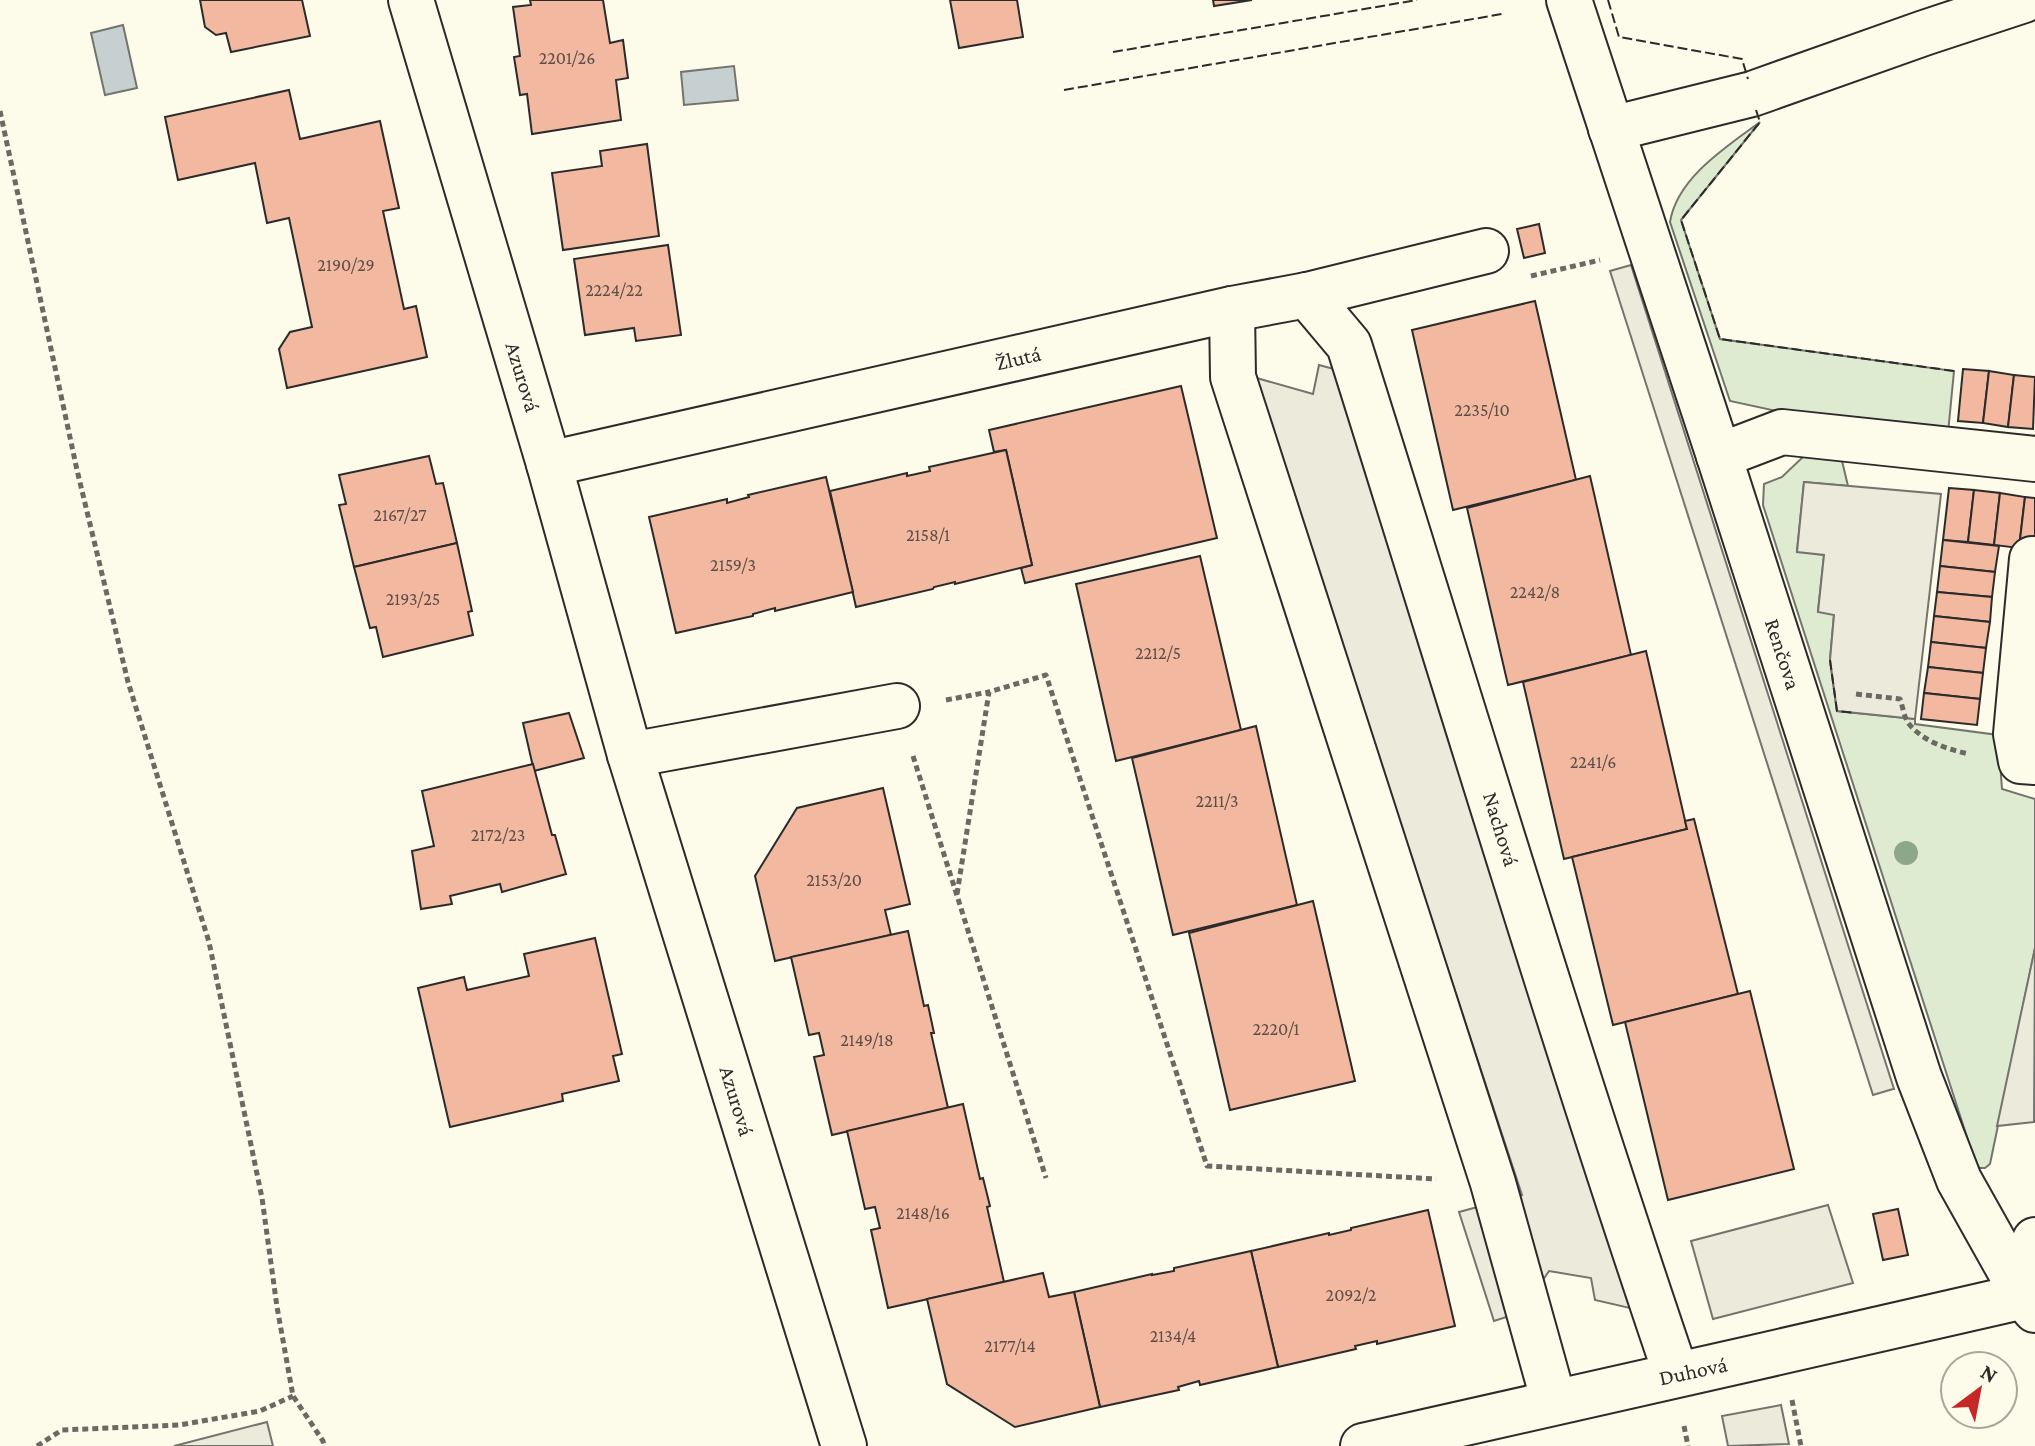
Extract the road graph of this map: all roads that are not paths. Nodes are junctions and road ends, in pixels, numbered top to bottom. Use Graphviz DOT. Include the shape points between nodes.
graph roads {
  1 [pos="411,0"];
  2 [pos="1569,0"];
  3 [pos="2024,0"];
  4 [pos="1919,16"];
  5 [pos="1611,129"];
  6 [pos="1486,251"];
  7 [pos="1307,295"];
  8 [pos="1232,309"];
  9 [pos="1719,456"];
  10 [pos="2035,459"];
  11 [pos="549,464"];
  12 [pos="2032,559"];
  13 [pos="897,706"];
  14 [pos="630,755"];
  15 [pos="2028,762"];
  16 [pos="2035,1240"];
  17 [pos="2029,1303"];
  18 [pos="1676,1374"];
  19 [pos="1554,1402"];
  20 [pos="844,1446"];
  21 [pos="1363,1446"];
  1 -- 11 [label="street, Azurová"];
  2 -- 5 [label="street, Renčova"];
  3 -- 4 [label="street"];
  4 -- 5 [label="street" via="1752,94"];
  5 -- 9 [label="street, Renčova"];
  6 -- 7 [label="street, Žlutá"];
  7 -- 8 [label="street, Žlutá"];
  7 -- 18 [label="street, Nachová" via="1349,345"];
  8 -- 11 [label="street, Žlutá"];
  8 -- 19 [label="street" via="1233,377 1493,1183"];
  9 -- 10 [label="street" via="1782,432"];
  9 -- 17 [label="street, Renčova" via="1919,1077 1959,1180"];
  11 -- 14 [label="street, Azurová"];
  12 -- 15 [label="street" via="2016,734"];
  13 -- 14 [label="street"];
  14 -- 20 [label="street, Azurová"];
  16 -- 17 [label="street"];
  17 -- 18 [label="street, Duhová"];
  18 -- 19 [label="street, Duhová"];
  19 -- 21 [label="street, Duhová"];
}
